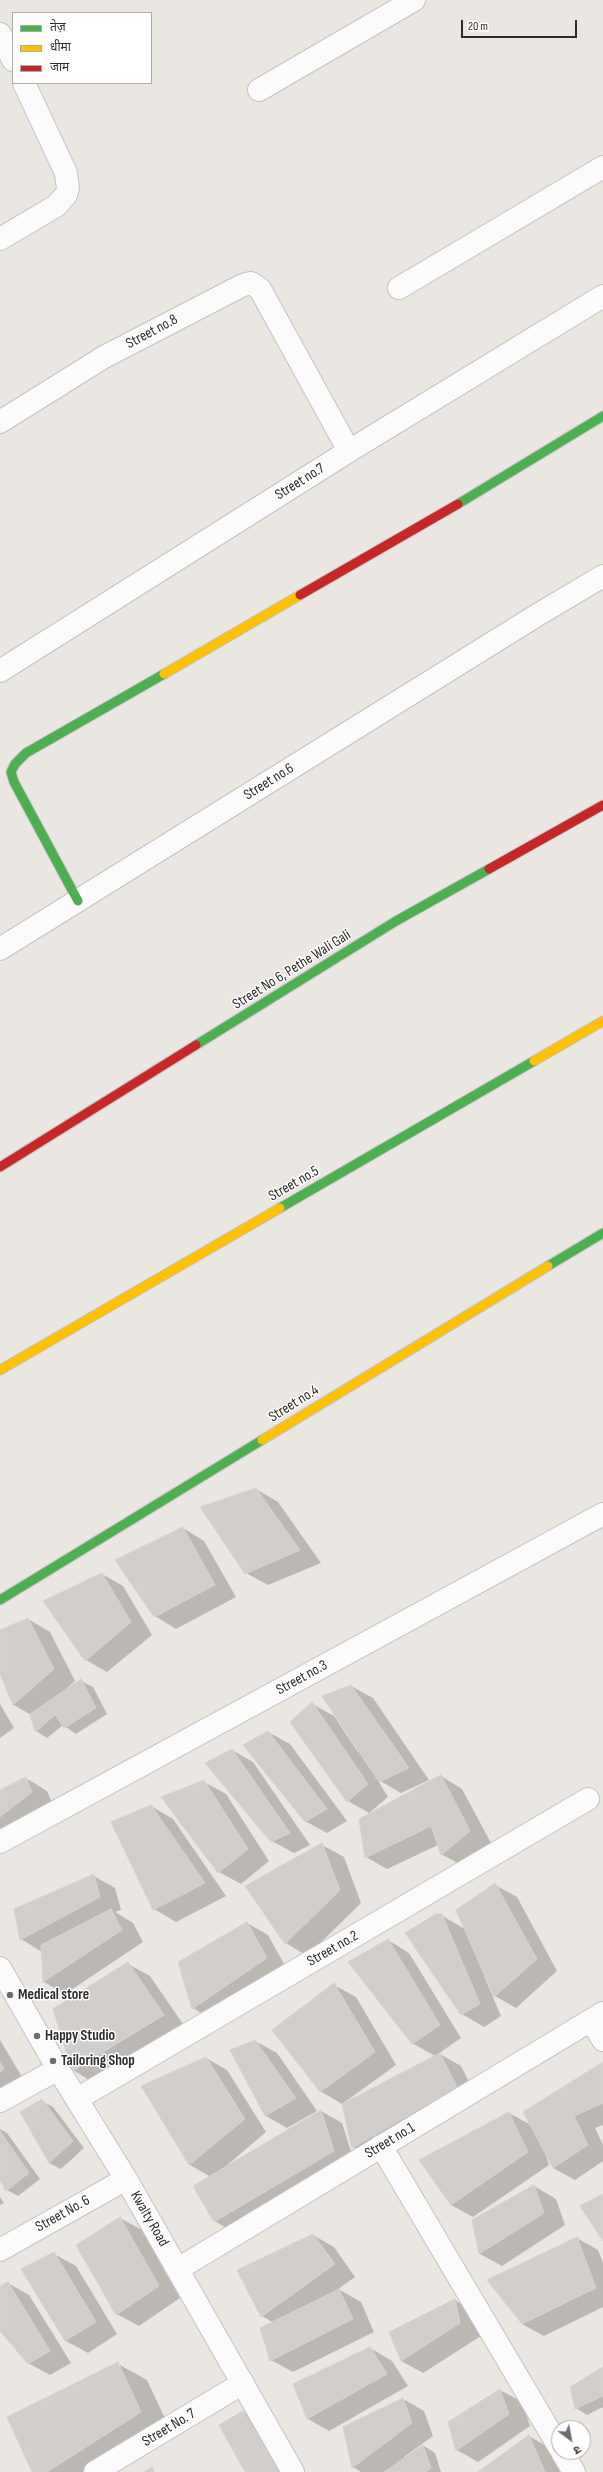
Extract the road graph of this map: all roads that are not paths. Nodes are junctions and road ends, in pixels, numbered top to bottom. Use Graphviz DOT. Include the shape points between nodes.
graph roads {
  1 [pos="414,0"];
  2 [pos="0,34"];
  3 [pos="12,58"];
  4 [pos="24,84"];
  5 [pos="259,90"];
  6 [pos="603,166"];
  7 [pos="0,239"];
  8 [pos="399,288"];
  9 [pos="603,296"];
  10 [pos="603,416"];
  11 [pos="0,422"];
  12 [pos="350,451"];
  13 [pos="603,576"];
  14 [pos="0,671"];
  15 [pos="603,805"];
  16 [pos="78,901"];
  17 [pos="0,949"];
  18 [pos="603,1021"];
  19 [pos="0,1167"];
  20 [pos="603,1232"];
  21 [pos="0,1370"];
  22 [pos="603,1514"];
  23 [pos="0,1600"];
  24 [pos="588,1800"];
  25 [pos="0,1842"];
  26 [pos="0,1968"];
  27 [pos="597,2016"];
  28 [pos="603,2040"];
  29 [pos="58,2069"];
  30 [pos="77,2099"];
  31 [pos="0,2101"];
  32 [pos="381,2146"];
  33 [pos="126,2179"];
  34 [pos="0,2250"];
  35 [pos="178,2269"];
  36 [pos="243,2383"];
  37 [pos="551,2433"];
  38 [pos="567,2460"];
  39 [pos="95,2472"];
  40 [pos="293,2472"];
  41 [pos="574,2472"];
  1 -- 5 [label="street"];
  2 -- 3 [label="street"];
  4 -- 7 [label="street" via="66,173 66,195 56,206"];
  6 -- 8 [label="street"];
  9 -- 12 [label="street, Street no.7"];
  10 -- 16 [label="street" via="510,474 26,753 11,772 14,782"];
  11 -- 12 [label="street, Street no.8" via="104,357 251,283 260,289"];
  12 -- 14 [label="street, Street no.7"];
  13 -- 16 [label="street, Street no.6"];
  15 -- 19 [label="street, Street No 6, Pethe Wali Gali" via="396,922"];
  16 -- 17 [label="street, Street no.6"];
  18 -- 21 [label="street, Street no.5"];
  20 -- 23 [label="street, Street no.4"];
  22 -- 25 [label="street, Street no.3"];
  24 -- 30 [label="street, Street no.2"];
  26 -- 29 [label="street, Kwalty Road"];
  27 -- 28 [label="street"];
  27 -- 32 [label="street, Street no.1"];
  29 -- 30 [label="street, Kwalty Road"];
  29 -- 31 [label="street"];
  30 -- 33 [label="street, Kwalty Road"];
  32 -- 35 [label="street, Street no.1"];
  32 -- 37 [label="street"];
  33 -- 34 [label="street, Street No. 6"];
  33 -- 35 [label="street, Kwalty Road"];
  35 -- 36 [label="street, Kwalty Road"];
  36 -- 39 [label="street, Street No. 7"];
  36 -- 40 [label="street, Kwalty Road"];
  38 -- 41 [label="street"];
}
